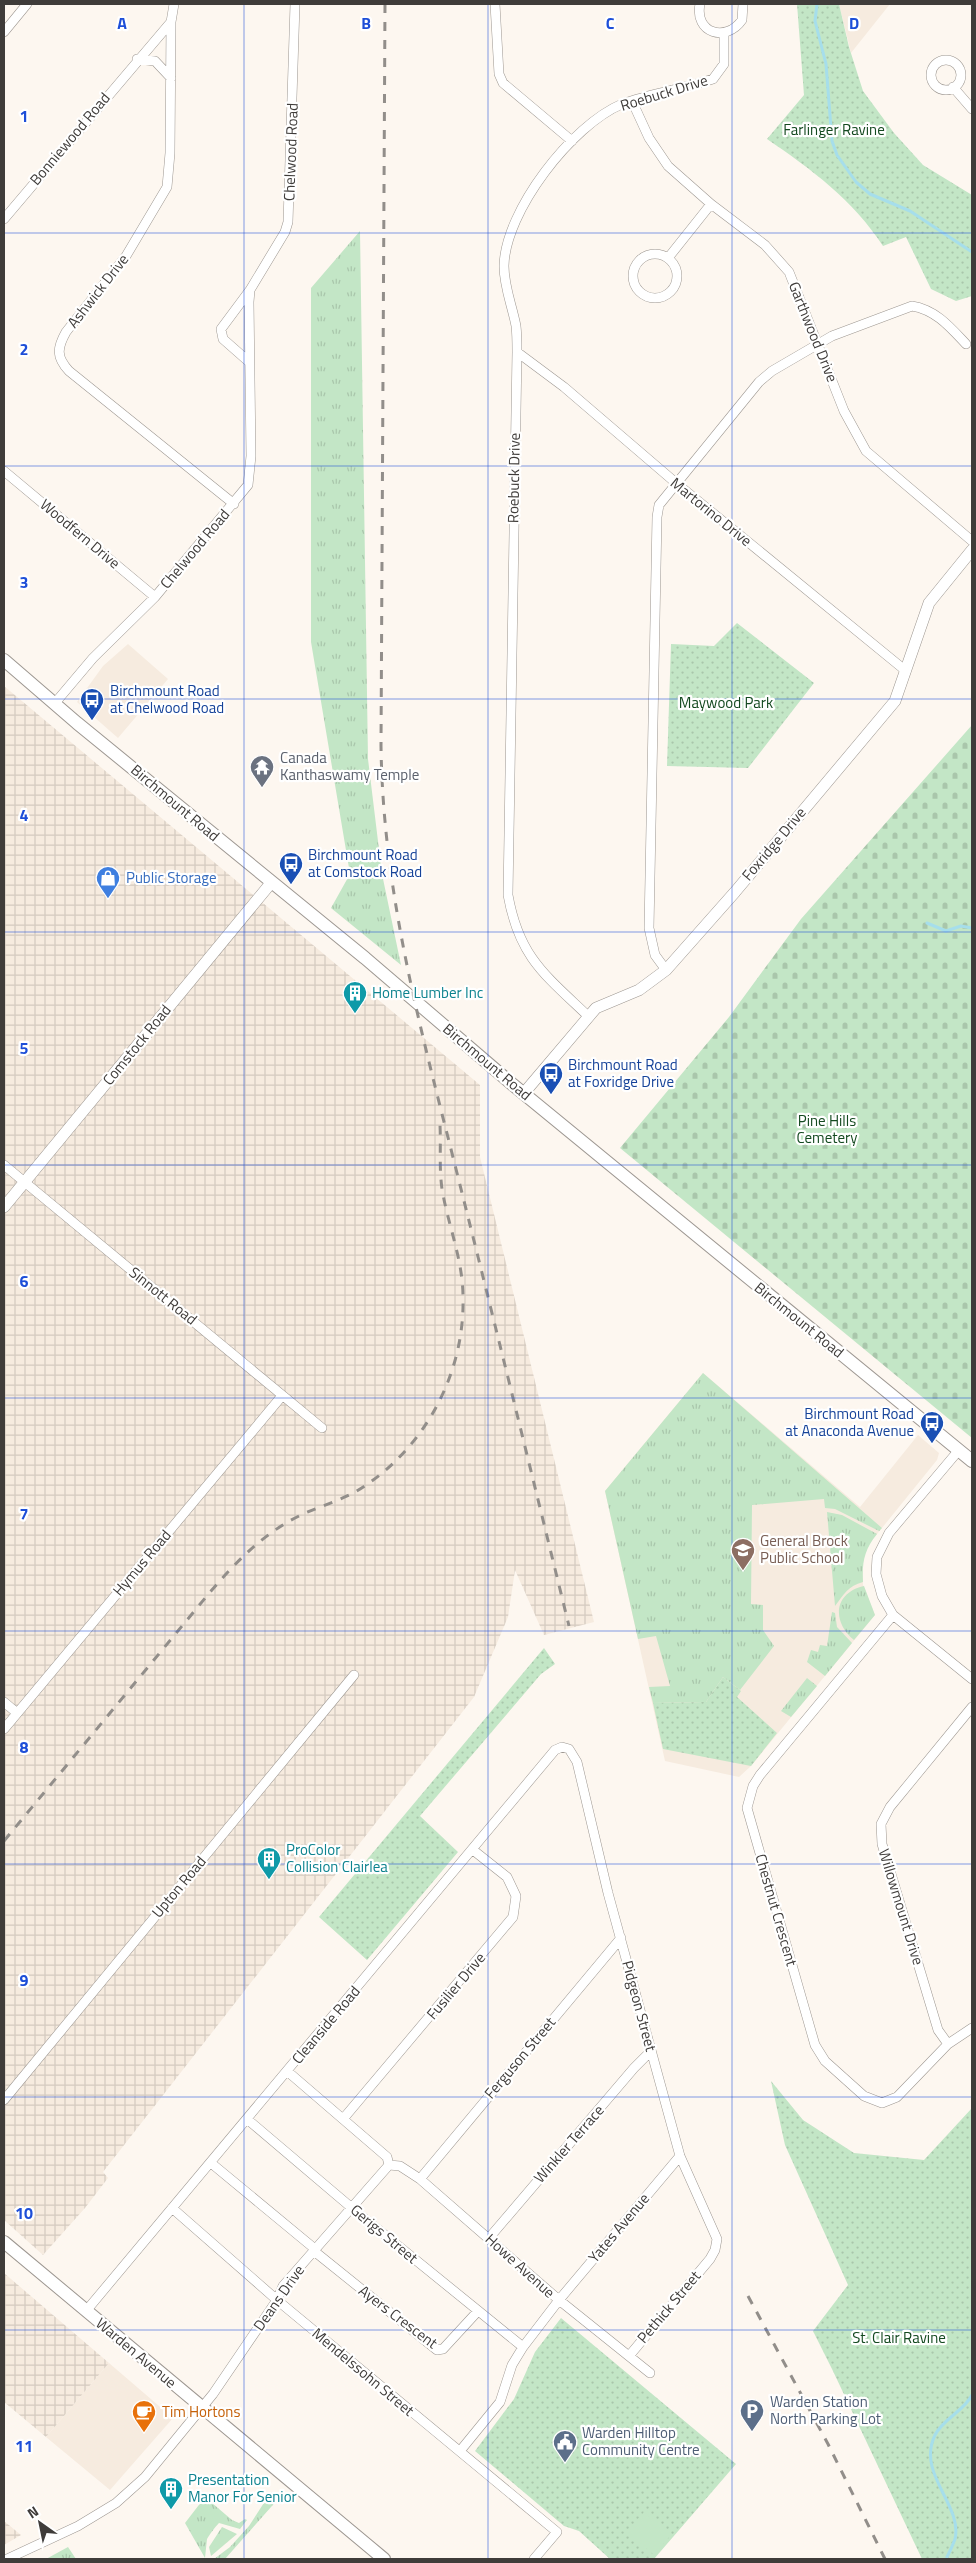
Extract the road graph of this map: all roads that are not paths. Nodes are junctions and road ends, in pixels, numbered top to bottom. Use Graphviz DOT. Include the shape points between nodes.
graph roads {
  1 [pos="27,4"];
  2 [pos="174,4"];
  3 [pos="295,4"];
  4 [pos="495,4"];
  5 [pos="700,4"];
  6 [pos="743,4"];
  7 [pos="171,22"];
  8 [pos="4,32"];
  9 [pos="724,33"];
  10 [pos="137,59"];
  11 [pos="171,78"];
  12 [pos="953,88"];
  13 [pos="632,101"];
  14 [pos="972,109"];
  15 [pos="572,141"];
  16 [pos="711,204"];
  17 [pos="4,220"];
  18 [pos="668,258"];
  19 [pos="250,290"];
  20 [pos="966,344"];
  21 [pos="819,345"];
  22 [pos="517,352"];
  23 [pos="248,361"];
  24 [pos="4,471"];
  25 [pos="676,484"];
  26 [pos="234,504"];
  27 [pos="972,541"];
  28 [pos="972,550"];
  29 [pos="155,597"];
  30 [pos="4,660"];
  31 [pos="906,671"];
  32 [pos="55,703"];
  33 [pos="271,883"];
  34 [pos="666,970"];
  35 [pos="588,1016"];
  36 [pos="524,1093"];
  37 [pos="4,1165"];
  38 [pos="24,1183"];
  39 [pos="4,1207"];
  40 [pos="281,1397"];
  41 [pos="322,1428"];
  42 [pos="959,1450"];
  43 [pos="972,1461"];
  44 [pos="893,1615"];
  45 [pos="354,1675"];
  46 [pos="972,1679"];
  47 [pos="4,1702"];
  48 [pos="972,1707"];
  49 [pos="17,1713"];
  50 [pos="4,1729"];
  51 [pos="569,1749"];
  52 [pos="473,1850"];
  53 [pos="621,1938"];
  54 [pos="972,2028"];
  55 [pos="948,2044"];
  56 [pos="651,2052"];
  57 [pos="287,2071"];
  58 [pos="4,2100"];
  59 [pos="247,2119"];
  60 [pos="343,2120"];
  61 [pos="680,2156"];
  62 [pos="211,2163"];
  63 [pos="385,2167"];
  64 [pos="420,2179"];
  65 [pos="351,2206"];
  66 [pos="172,2208"];
  67 [pos="489,2238"];
  68 [pos="4,2242"];
  69 [pos="314,2250"];
  70 [pos="710,2259"];
  71 [pos="277,2300"];
  72 [pos="559,2300"];
  73 [pos="86,2311"];
  74 [pos="478,2311"];
  75 [pos="522,2347"];
  76 [pos="628,2356"];
  77 [pos="650,2373"];
  78 [pos="202,2408"];
  79 [pos="460,2451"];
  80 [pos="6,2559"];
  81 [pos="384,2559"];
  82 [pos="534,2559"];
  1 -- 8 [label="street"];
  2 -- 7 [label="street, Ashwick Drive"];
  3 -- 19 [label="street, Chelwood Road" via="288,222"];
  4 -- 15 [label="street" via="499,74 503,83"];
  5 -- 9 [label="street" via="699,13 705,26"];
  6 -- 9 [label="street" via="742,20 732,31"];
  7 -- 10 [label="street, Bonniewood Road"];
  7 -- 11 [label="street, Ashwick Drive"];
  9 -- 13 [label="street, Roebuck Drive" via="724,64 713,80"];
  10 -- 11 [label="street" via="155,61"];
  10 -- 17 [label="street, Bonniewood Road"];
  11 -- 26 [label="street, Ashwick Drive" via="167,187 126,256 66,332 58,346 59,355 69,371"];
  12 -- 14 [label="street"];
  13 -- 15 [label="street, Roebuck Drive" via="596,119"];
  13 -- 16 [label="street, Garthwood Drive" via="649,138 668,166"];
  15 -- 22 [label="street, Roebuck Drive" via="533,188 510,235 504,266 506,290 516,325"];
  16 -- 18 [label="street"];
  16 -- 21 [label="street, Garthwood Drive" via="765,245 789,272"];
  18 -- 18 [label="street" via="654,254 640,260 634,280 641,292 654,298 672,289 677,276"];
  19 -- 23 [label="street, Chelwood Road"];
  19 -- 23 [label="street, Chelwood Road" via="221,330 223,339"];
  20 -- 21 [label="street" via="938,316 926,308 912,306 832,336"];
  21 -- 25 [label="street" via="786,362 759,382"];
  21 -- 27 [label="street, Garthwood Drive" via="844,410 866,451"];
  22 -- 25 [label="street, Martorino Drive" via="564,387"];
  22 -- 35 [label="street, Roebuck Drive" via="508,895 516,930 530,956 552,983"];
  23 -- 26 [label="street, Chelwood Road" via="250,479"];
  24 -- 29 [label="street, Woodfern Drive"];
  25 -- 31 [label="street, Martorino Drive"];
  25 -- 34 [label="street" via="659,505 656,527 649,928 655,955"];
  26 -- 29 [label="street, Chelwood Road"];
  28 -- 31 [label="street, Foxridge Drive" via="930,602"];
  29 -- 32 [label="street, Chelwood Road" via="93,658"];
  30 -- 32 [label="main road, Birchmount Road"];
  31 -- 34 [label="street, Foxridge Drive" via="895,701"];
  32 -- 33 [label="main road, Birchmount Road"];
  33 -- 36 [label="main road, Birchmount Road"];
  33 -- 38 [label="street, Comstock Road"];
  34 -- 35 [label="street, Foxridge Drive" via="639,990 596,1008"];
  35 -- 36 [label="street, Foxridge Drive"];
  36 -- 42 [label="main road, Birchmount Road"];
  37 -- 38 [label="street, Sinnott Road"];
  38 -- 39 [label="street, Comstock Road"];
  38 -- 40 [label="street, Sinnott Road" via="202,1327"];
  40 -- 41 [label="street, Sinnott Road"];
  40 -- 49 [label="street, Hymus Road"];
  42 -- 43 [label="main road, Birchmount Road"];
  42 -- 44 [label="street" via="895,1526 880,1549 876,1565 878,1583"];
  44 -- 46 [label="street"];
  44 -- 55 [label="street, Chestnut Crescent" via="760,1776 753,1786 747,1808 815,2045 825,2061 864,2096 882,2103 897,2097"];
  45 -- 58 [label="street, Upton Road"];
  47 -- 49 [label="street"];
  48 -- 55 [label="street, Willowmount Drive" via="890,1807 881,1824 882,1844 938,2030"];
  49 -- 50 [label="street, Hymus Road"];
  51 -- 52 [label="street, Cleanside Road" via="555,1750"];
  51 -- 53 [label="street, Pidgeon Street" via="576,1762"];
  52 -- 57 [label="street, Cleanside Road"];
  52 -- 60 [label="street, Fusilier Drive" via="507,1877 516,1896 513,1917"];
  53 -- 56 [label="street, Pidgeon Street"];
  53 -- 64 [label="street, Ferguson Street"];
  54 -- 55 [label="street, Chestnut Crescent"];
  56 -- 61 [label="street, Pidgeon Street"];
  56 -- 67 [label="street, Winkler Terrace"];
  57 -- 59 [label="street, Cleanside Road"];
  57 -- 60 [label="street, Howe Avenue"];
  59 -- 62 [label="street, Cleanside Road"];
  59 -- 65 [label="street, Gerigs Street"];
  60 -- 63 [label="street, Howe Avenue" via="388,2157"];
  61 -- 70 [label="street, Pidgeon Street" via="716,2239"];
  61 -- 72 [label="street, Yates Avenue"];
  62 -- 66 [label="street, Cleanside Road"];
  62 -- 69 [label="street, Ayers Crescent"];
  63 -- 64 [label="street, Howe Avenue" via="400,2166"];
  63 -- 65 [label="street, Deans Drive"];
  64 -- 67 [label="street, Howe Avenue"];
  65 -- 69 [label="street, Deans Drive"];
  65 -- 74 [label="street, Gerigs Street"];
  66 -- 71 [label="street, Mendelssohn Street"];
  66 -- 73 [label="street, Cleanside Road"];
  67 -- 72 [label="street, Howe Avenue"];
  68 -- 73 [label="main road, Warden Avenue"];
  69 -- 71 [label="street, Deans Drive" via="283,2286"];
  69 -- 74 [label="street, Ayers Crescent" via="437,2350 443,2350"];
  70 -- 76 [label="street, Pethick Street"];
  71 -- 78 [label="street, Deans Drive"];
  71 -- 79 [label="street, Mendelssohn Street"];
  72 -- 75 [label="street, Yates Avenue"];
  72 -- 76 [label="street, Howe Avenue"];
  73 -- 78 [label="main road, Warden Avenue"];
  74 -- 75 [label="street, Gerigs Street"];
  75 -- 79 [label="street, Yates Avenue" via="512,2365 500,2402"];
  76 -- 77 [label="street, Howe Avenue"];
  78 -- 80 [label="street, Deans Drive" via="145,2477 116,2503 78,2526"];
  78 -- 81 [label="main road, Warden Avenue"];
  79 -- 82 [label="street, Mendelssohn Street" via="557,2532"];
}
